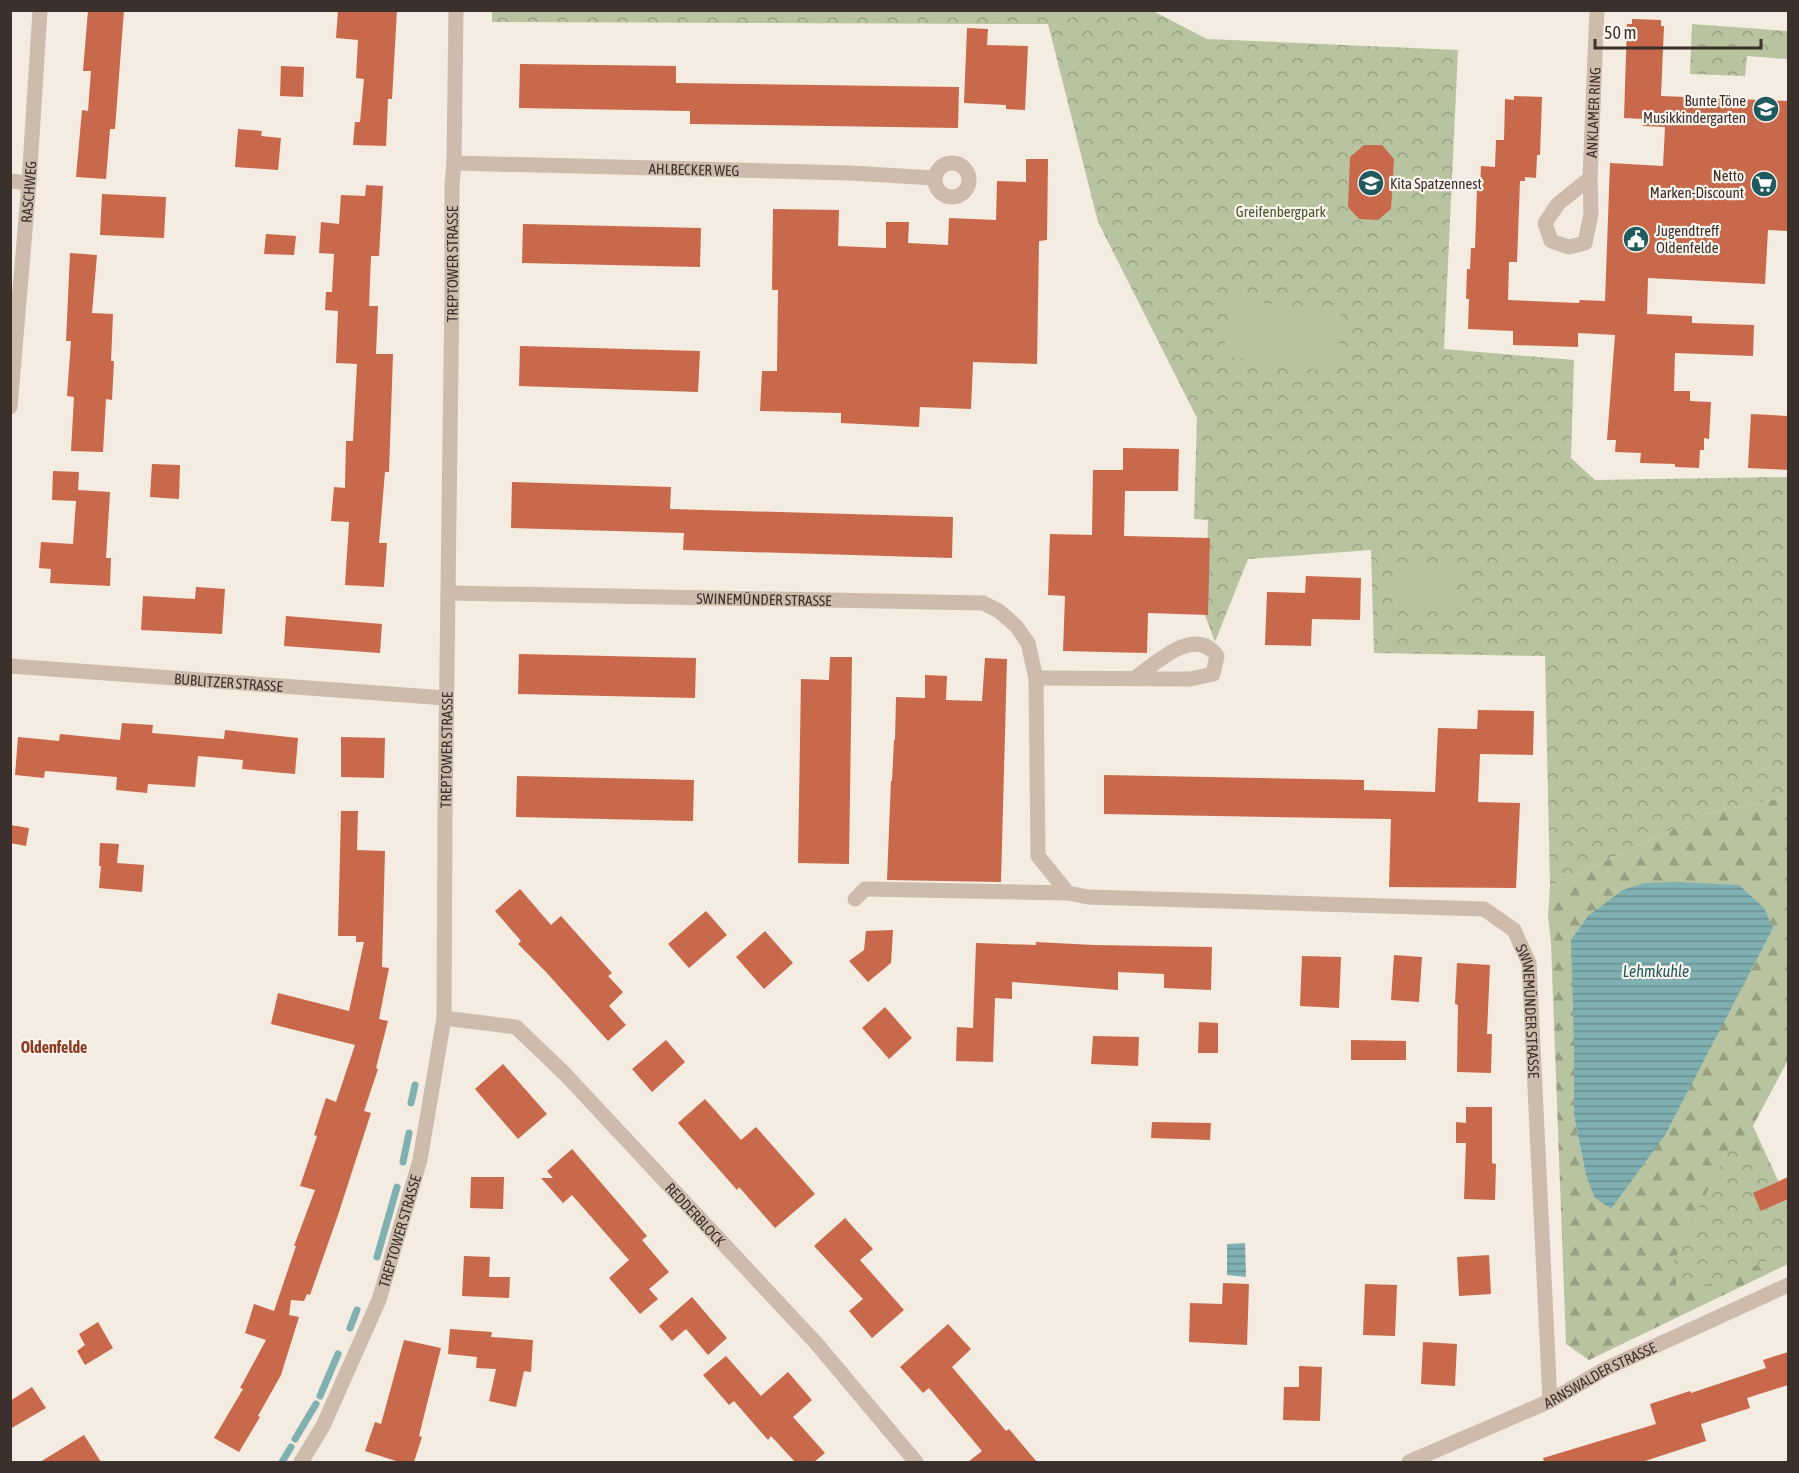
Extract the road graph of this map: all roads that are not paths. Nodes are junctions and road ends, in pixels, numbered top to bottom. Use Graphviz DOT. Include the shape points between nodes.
graph roads {
  1 [pos="40,10"];
  2 [pos="456,10"];
  3 [pos="1597,10"];
  4 [pos="454,163"];
  5 [pos="934,178"];
  6 [pos="1590,178"];
  7 [pos="10,181"];
  8 [pos="29,183"];
  9 [pos="10,407"];
  10 [pos="449,593"];
  11 [pos="10,666"];
  12 [pos="1036,678"];
  13 [pos="1136,678"];
  14 [pos="446,698"];
  15 [pos="1068,893"];
  16 [pos="855,899"];
  17 [pos="444,1018"];
  18 [pos="1788,1285"];
  19 [pos="1550,1401"];
  20 [pos="301,1462"];
  21 [pos="916,1462"];
  22 [pos="1409,1462"];
  1 -- 8 [label="street, RASCHWEG"];
  2 -- 4 [label="street, TREPTOWER STRASSE"];
  3 -- 6 [label="street, ANKLAMER RING"];
  4 -- 5 [label="street, AHLBECKER WEG" via="849,172"];
  4 -- 10 [label="street, TREPTOWER STRASSE"];
  7 -- 8 [label="street"];
  8 -- 9 [label="street, RASCHWEG"];
  10 -- 12 [label="street, SWINEMÜNDER STRASSE" via="983,603 999,611 1022,634"];
  10 -- 14 [label="street, TREPTOWER STRASSE"];
  11 -- 14 [label="street, BUBLITZER STRASSE"];
  12 -- 13 [label="street"];
  12 -- 15 [label="street, SWINEMÜNDER STRASSE" via="1038,856"];
  13 -- 13 [label="street" via="1191,679 1213,674 1217,656 1204,644 1185,645 1163,656"];
  14 -- 17 [label="street, TREPTOWER STRASSE"];
  15 -- 16 [label="street, SWINEMÜNDER STRASSE" via="866,889"];
  15 -- 19 [label="street, SWINEMÜNDER STRASSE" via="1088,897 1484,909 1514,930 1529,963"];
  17 -- 20 [label="street, TREPTOWER STRASSE" via="420,1160 379,1300 323,1426"];
  17 -- 21 [label="street, REDDERBLOCK" via="516,1027 565,1074 816,1342"];
  18 -- 19 [label="street, ARNSWALDER STRASSE" via="1605,1369"];
  19 -- 22 [label="street, ARNSWALDER STRASSE"];
}
